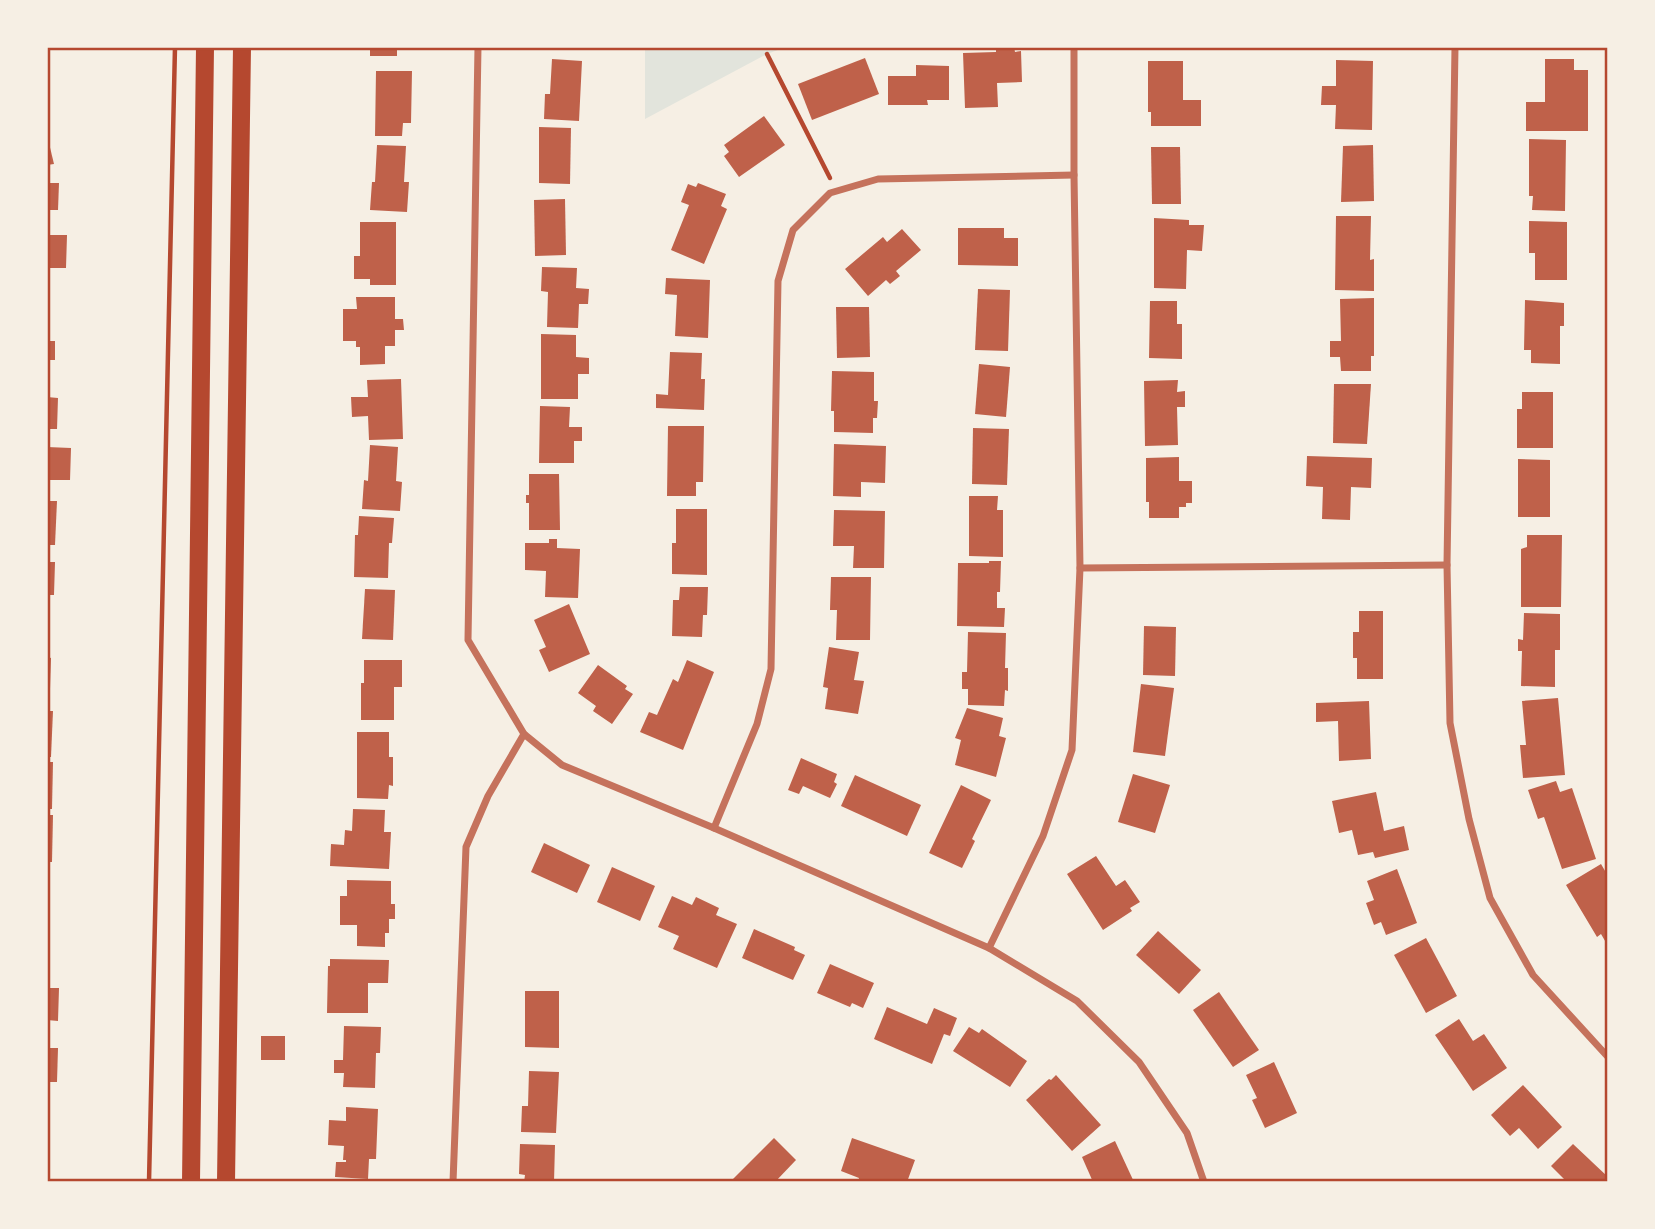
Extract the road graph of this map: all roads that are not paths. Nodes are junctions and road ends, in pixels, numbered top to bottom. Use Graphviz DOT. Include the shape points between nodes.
graph roads {
  1 [pos="205,47"];
  2 [pos="242,47"];
  3 [pos="478,47"];
  4 [pos="1074,47"];
  5 [pos="1455,47"];
  6 [pos="1074,175"];
  7 [pos="1447,565"];
  8 [pos="1080,568"];
  9 [pos="524,734"];
  10 [pos="714,828"];
  11 [pos="989,948"];
  12 [pos="1608,1057"];
  13 [pos="191,1182"];
  14 [pos="226,1182"];
  15 [pos="453,1182"];
  16 [pos="1204,1182"];
  1 -- 13 [label="main road"];
  2 -- 14 [label="main road"];
  3 -- 9 [label="street" via="468,640"];
  4 -- 6 [label="street"];
  5 -- 7 [label="street"];
  6 -- 8 [label="street"];
  6 -- 10 [label="street" via="878,179 830,192 793,230 778,281 771,669 757,724"];
  7 -- 8 [label="street"];
  7 -- 12 [label="street" via="1450,723 1490,898 1533,975"];
  8 -- 11 [label="street" via="1072,750 1043,836"];
  9 -- 10 [label="street" via="562,765"];
  9 -- 15 [label="street" via="488,796 466,847"];
  10 -- 11 [label="street"];
  11 -- 16 [label="street" via="1076,1001 1139,1062 1187,1133"];
}
